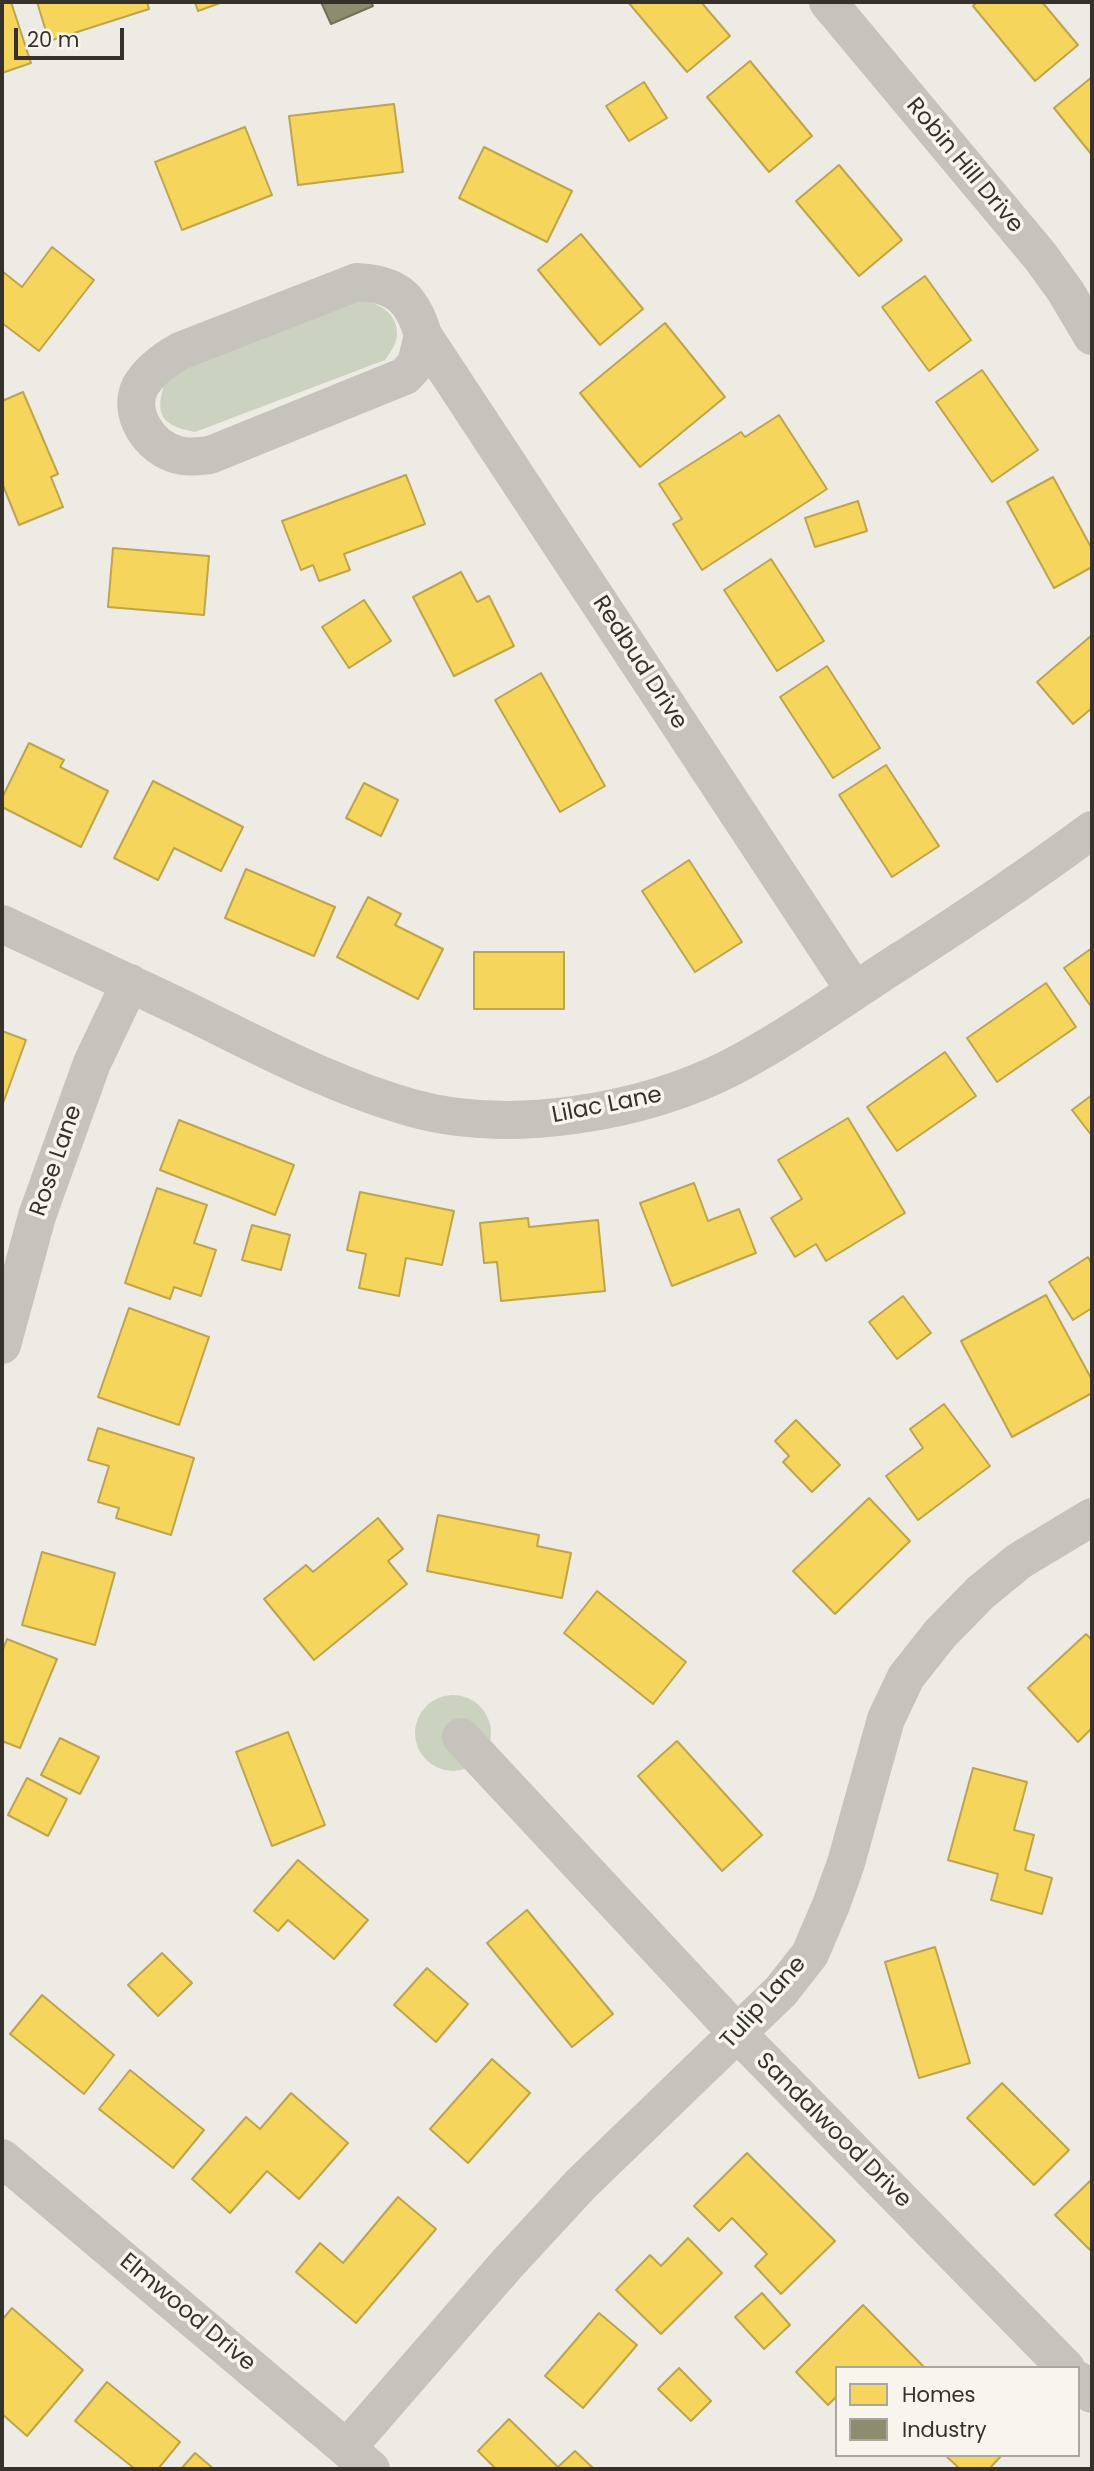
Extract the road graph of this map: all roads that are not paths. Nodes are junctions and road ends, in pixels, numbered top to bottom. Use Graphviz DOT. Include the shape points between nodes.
graph roads {
  1 [pos="828,2"];
  2 [pos="423,335"];
  3 [pos="1092,336"];
  4 [pos="1092,830"];
  5 [pos="2,924"];
  6 [pos="130,983"];
  7 [pos="855,991"];
  8 [pos="2,1345"];
  9 [pos="1092,1517"];
  10 [pos="461,1737"];
  11 [pos="738,2034"];
  12 [pos="2,2158"];
  13 [pos="1064,2366"];
  14 [pos="360,2459"];
  1 -- 3 [label="street, Robin Hill Drive" via="1040,257"];
  2 -- 2 [label="street, Redbud Drive" via="418,318 396,290 357,282 162,362 141,387 136,401 138,419 160,446 176,455 210,456 405,376 415,364"];
  2 -- 7 [label="street, Redbud Drive"];
  4 -- 7 [label="street, Lilac Lane" via="1025,880"];
  5 -- 6 [label="street, Lilac Lane"];
  6 -- 7 [label="street, Lilac Lane" via="355,1090 444,1115 520,1120 569,1117 671,1094 731,1067"];
  6 -- 8 [label="street, Rose Lane" via="92,1063 37,1216"];
  9 -- 11 [label="street, Tulip Lane" via="1019,1561 980,1593 906,1677 886,1719 846,1863 810,1954"];
  10 -- 11 [label="street, Sandalwood Drive"];
  11 -- 13 [label="street, Sandalwood Drive"];
  11 -- 14 [label="street, Tulip Lane" via="581,2184 507,2264"];
  12 -- 14 [label="street, Elmwood Drive"];
}
